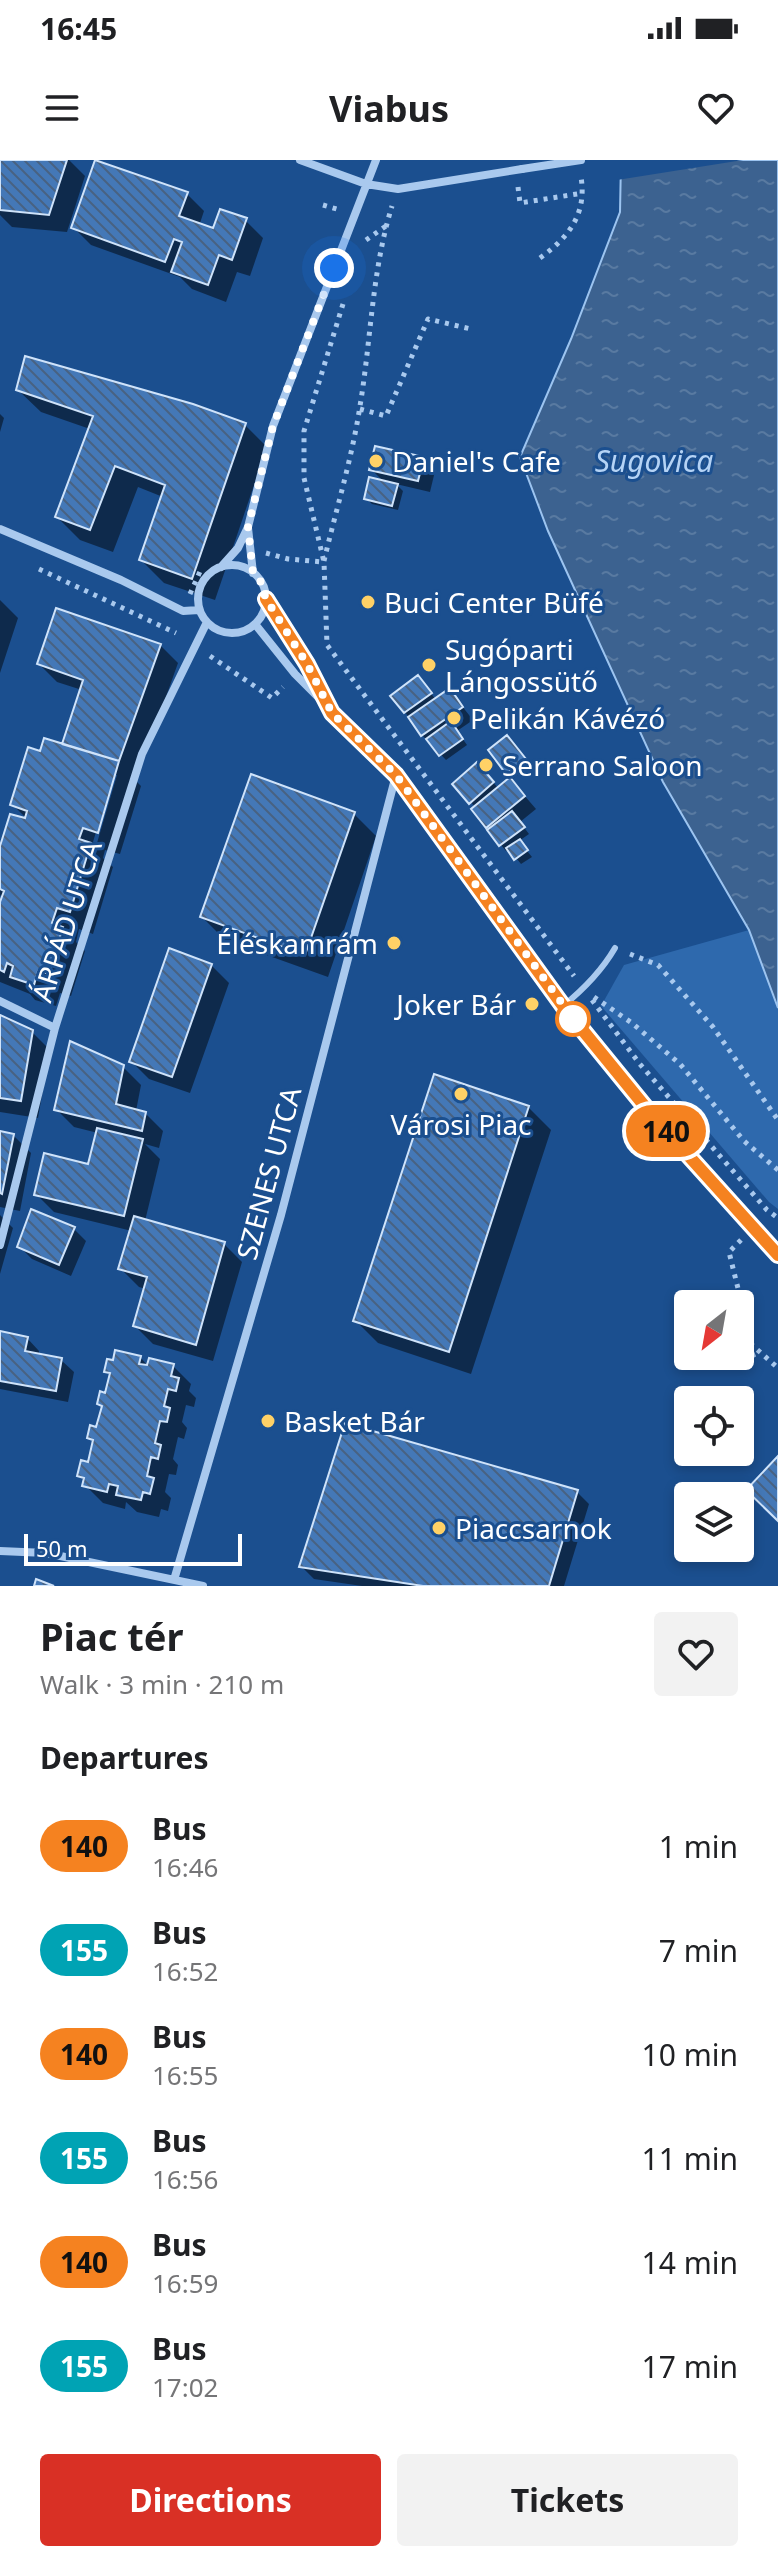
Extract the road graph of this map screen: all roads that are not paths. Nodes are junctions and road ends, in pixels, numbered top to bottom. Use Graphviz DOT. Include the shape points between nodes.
graph roads {
  1 [pos="300,160"];
  2 [pos="376,160"];
  3 [pos="581,160"];
  4 [pos="366,184"];
  5 [pos="248,527"];
  6 [pos="0,529"];
  7 [pos="221,567"];
  8 [pos="253,573"];
  9 [pos="266,599"];
  10 [pos="199,610"];
  11 [pos="207,622"];
  12 [pos="255,624"];
  13 [pos="332,713"];
  14 [pos="396,775"];
  15 [pos="615,948"];
  16 [pos="0,1001"];
  17 [pos="563,1006"];
  18 [pos="55,1028"];
  19 [pos="0,1245"];
  20 [pos="778,1255"];
  21 [pos="0,1551"];
  22 [pos="174,1580"];
  23 [pos="203,1586"];
  1 -- 4 [label="street"];
  2 -- 4 [label="street"];
  3 -- 4 [label="street, bridge" via="398,189"];
  4 -- 5 [label="street" via="273,426"];
  5 -- 7 [label="street"];
  5 -- 8 [label="street"];
  6 -- 10 [label="street" via="183,611"];
  7 -- 8 [label="street"];
  7 -- 10 [label="street" via="202,584"];
  8 -- 9 [label="street"];
  9 -- 12 [label="street"];
  9 -- 13 [label="street"];
  10 -- 11 [label="street"];
  11 -- 12 [label="street" via="230,633"];
  11 -- 18 [label="street, ÁRPÁD UTCA" via="142,754"];
  12 -- 13 [label="street"];
  13 -- 14 [label="street"];
  14 -- 17 [label="street"];
  14 -- 22 [label="street, SZENES UTCA" via="281,1215"];
  15 -- 17 [label="lane" via="604,967"];
  16 -- 18 [label="street"];
  17 -- 20 [label="street"];
  18 -- 19 [label="street, ÁRPÁD UTCA"];
  21 -- 22 [label="street" via="46,1553"];
  22 -- 23 [label="street"];
}
